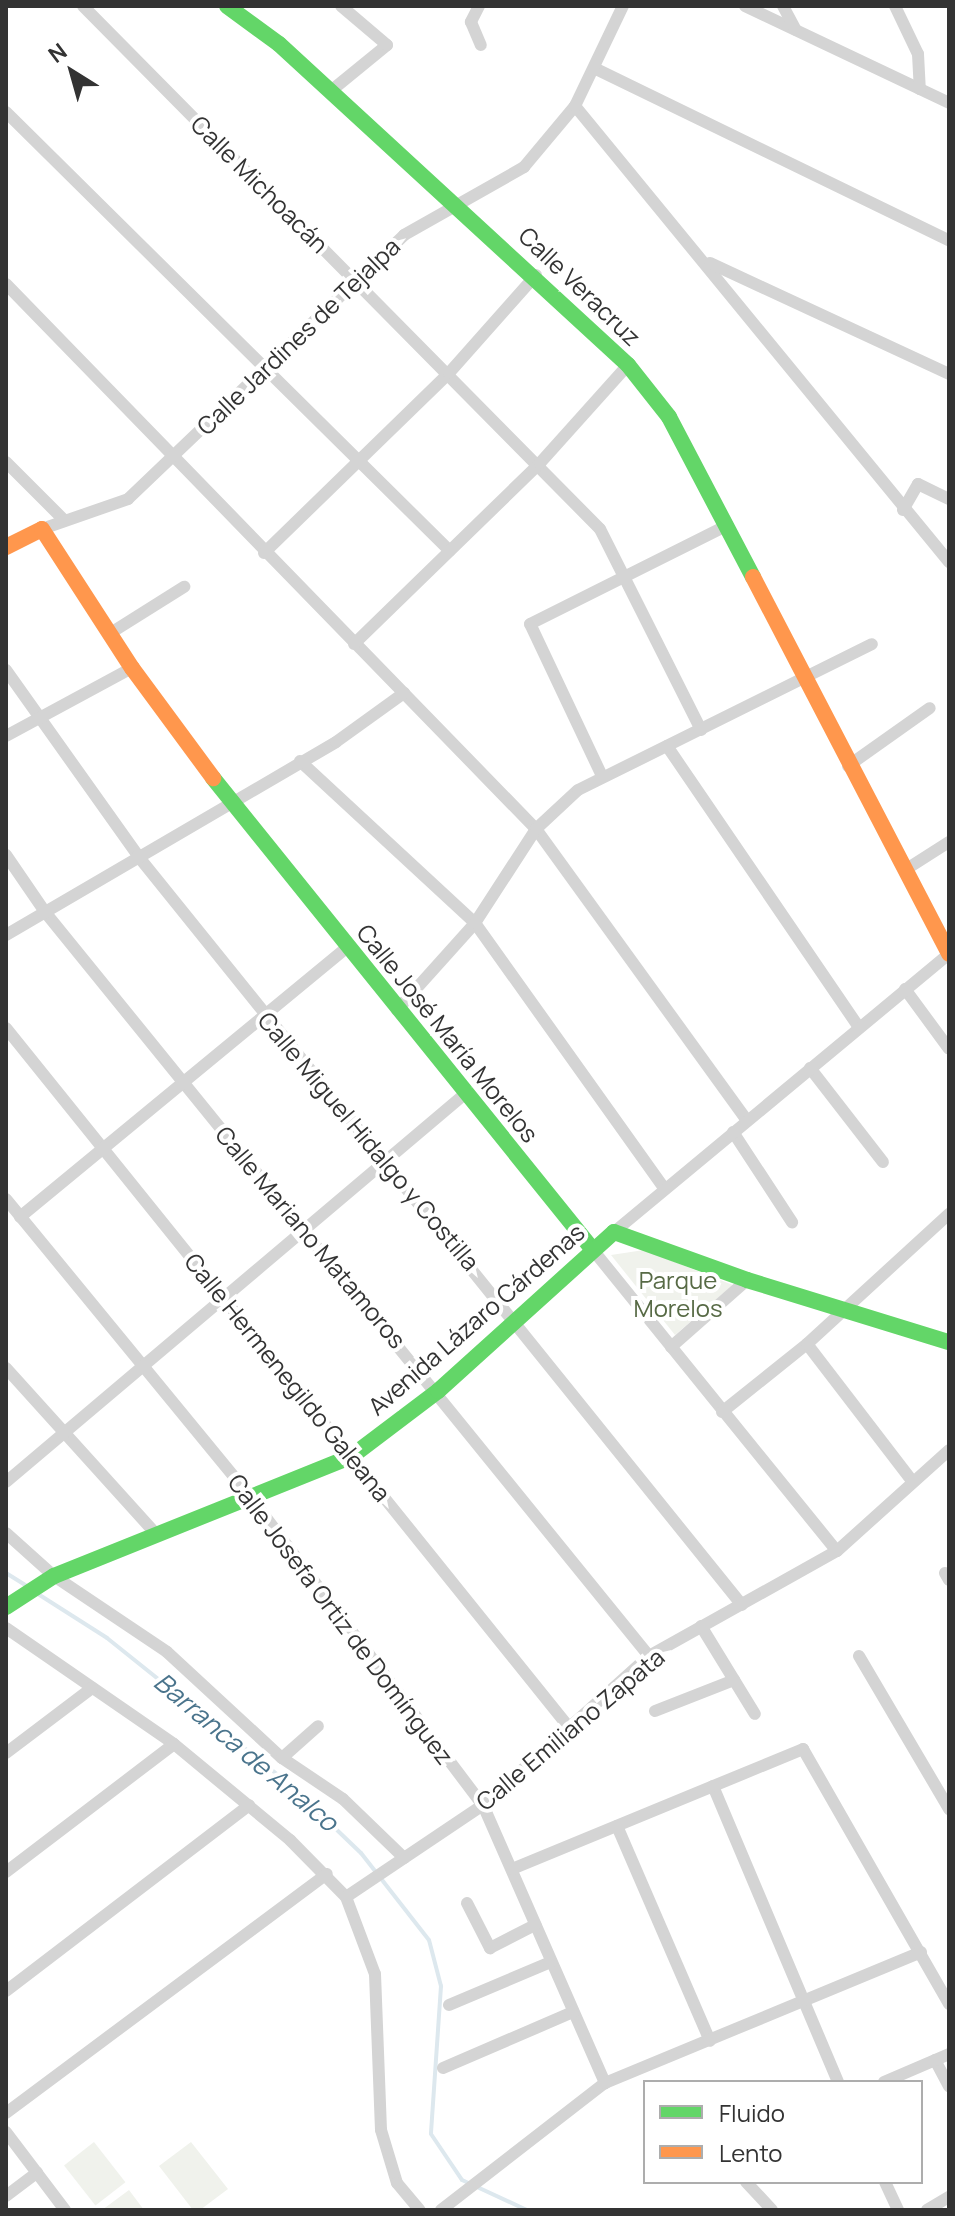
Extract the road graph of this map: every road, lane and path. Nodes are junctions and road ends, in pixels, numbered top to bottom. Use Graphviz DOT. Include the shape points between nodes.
graph roads {
  1 [pos="83,6"];
  2 [pos="227,6"];
  3 [pos="341,6"];
  4 [pos="479,6"];
  5 [pos="623,6"];
  6 [pos="745,6"];
  7 [pos="783,6"];
  8 [pos="895,6"];
  9 [pos="796,30"];
  10 [pos="481,45"];
  11 [pos="594,68"];
  12 [pos="920,89"];
  13 [pos="332,90"];
  14 [pos="949,103"];
  15 [pos="575,106"];
  16 [pos="6,112"];
  17 [pos="459,203"];
  18 [pos="949,240"];
  19 [pos="708,262"];
  20 [pos="536,275"];
  21 [pos="356,280"];
  22 [pos="6,284"];
  23 [pos="628,365"];
  24 [pos="267,369"];
  25 [pos="449,373"];
  26 [pos="949,374"];
  27 [pos="171,457"];
  28 [pos="357,461"];
  29 [pos="6,462"];
  30 [pos="540,463"];
  31 [pos="949,499"];
  32 [pos="903,510"];
  33 [pos="65,521"];
  34 [pos="728,525"];
  35 [pos="42,529"];
  36 [pos="6,547"];
  37 [pos="450,551"];
  38 [pos="264,553"];
  39 [pos="949,562"];
  40 [pos="627,576"];
  41 [pos="184,587"];
  42 [pos="109,634"];
  43 [pos="354,644"];
  44 [pos="872,644"];
  45 [pos="132,668"];
  46 [pos="6,670"];
  47 [pos="802,677"];
  48 [pos="404,693"];
  49 [pos="930,708"];
  50 [pos="38,720"];
  51 [pos="701,730"];
  52 [pos="6,736"];
  53 [pos="667,746"];
  54 [pos="300,761"];
  55 [pos="848,766"];
  56 [pos="602,776"];
  57 [pos="230,802"];
  58 [pos="536,829"];
  59 [pos="949,842"];
  60 [pos="6,855"];
  61 [pos="138,856"];
  62 [pos="905,870"];
  63 [pos="45,912"];
  64 [pos="475,923"];
  65 [pos="6,935"];
  66 [pos="348,947"];
  67 [pos="949,954"];
  68 [pos="905,989"];
  69 [pos="397,1010"];
  70 [pos="264,1015"];
  71 [pos="859,1027"];
  72 [pos="6,1028"];
  73 [pos="949,1049"];
  74 [pos="810,1068"];
  75 [pos="183,1082"];
  76 [pos="466,1093"];
  77 [pos="747,1121"];
  78 [pos="733,1132"];
  79 [pos="103,1150"];
  80 [pos="387,1162"];
  81 [pos="883,1162"];
  82 [pos="665,1189"];
  83 [pos="6,1199"];
  84 [pos="949,1214"];
  85 [pos="20,1217"];
  86 [pos="792,1222"];
  87 [pos="307,1231"];
  88 [pos="614,1232"];
  89 [pos="593,1250"];
  90 [pos="747,1280"];
  91 [pos="227,1298"];
  92 [pos="844,1311"];
  93 [pos="516,1319"];
  94 [pos="949,1342"];
  95 [pos="807,1344"];
  96 [pos="671,1347"];
  97 [pos="143,1366"];
  98 [pos="6,1368"];
  99 [pos="438,1391"];
  100 [pos="722,1412"];
  101 [pos="60,1433"];
  102 [pos="949,1450"];
  103 [pos="352,1456"];
  104 [pos="912,1481"];
  105 [pos="6,1482"];
  106 [pos="252,1499"];
  107 [pos="6,1533"];
  108 [pos="157,1535"];
  109 [pos="6,1541"];
  110 [pos="19,1550"];
  111 [pos="837,1551"];
  112 [pos="48,1579"];
  113 [pos="742,1605"];
  114 [pos="6,1607"];
  115 [pos="701,1626"];
  116 [pos="8,1631"];
  117 [pos="649,1656"];
  118 [pos="859,1656"];
  119 [pos="734,1680"];
  120 [pos="92,1688"];
  121 [pos="655,1711"];
  122 [pos="755,1714"];
  123 [pos="318,1726"];
  124 [pos="568,1726"];
  125 [pos="174,1744"];
  126 [pos="6,1753"];
  127 [pos="282,1758"];
  128 [pos="713,1786"];
  129 [pos="249,1805"];
  130 [pos="483,1805"];
  131 [pos="949,1809"];
  132 [pos="617,1826"];
  133 [pos="404,1858"];
  134 [pos="512,1869"];
  135 [pos="6,1872"];
  136 [pos="327,1874"];
  137 [pos="346,1897"];
  138 [pos="467,1903"];
  139 [pos="535,1925"];
  140 [pos="921,1952"];
  141 [pos="551,1962"];
  142 [pos="6,1991"];
  143 [pos="947,1997"];
  144 [pos="804,2001"];
  145 [pos="449,2005"];
  146 [pos="573,2012"];
  147 [pos="710,2041"];
  148 [pos="949,2054"];
  149 [pos="935,2060"];
  150 [pos="443,2068"];
  151 [pos="837,2080"];
  152 [pos="889,2080"];
  153 [pos="605,2083"];
  154 [pos="949,2086"];
  155 [pos="6,2113"];
  156 [pos="6,2132"];
  157 [pos="37,2173"];
  158 [pos="748,2184"];
  159 [pos="886,2184"];
  160 [pos="6,2196"];
  161 [pos="949,2197"];
  162 [pos="65,2210"];
  163 [pos="420,2210"];
  164 [pos="441,2210"];
  165 [pos="772,2210"];
  166 [pos="898,2210"];
  167 [pos="927,2210"];
  1 -- 21 [label="street, Calle Michoacán"];
  2 -- 13 [label="street, Calle Veracruz"];
  3 -- 13 [label="street" via="387,45"];
  4 -- 10 [label="street" via="471,22"];
  5 -- 11 [label="street, Calle Jardines de Tejalpa"];
  6 -- 9 [label="street"];
  7 -- 9 [label="street"];
  8 -- 12 [label="street" via="918,54"];
  9 -- 12 [label="street"];
  11 -- 15 [label="street, Calle Jardines de Tejalpa"];
  11 -- 18 [label="street"];
  12 -- 14 [label="street"];
  13 -- 17 [label="street, Calle Veracruz"];
  15 -- 17 [label="street, Calle Jardines de Tejalpa" via="524,167"];
  15 -- 19 [label="street"];
  16 -- 24 [label="street"];
  17 -- 20 [label="street, Calle Veracruz"];
  17 -- 21 [label="street, Calle Jardines de Tejalpa" via="404,235"];
  19 -- 26 [label="street"];
  19 -- 32 [label="street"];
  20 -- 23 [label="street, Calle Veracruz"];
  20 -- 25 [label="street"];
  21 -- 24 [label="street, Calle Jardines de Tejalpa"];
  21 -- 25 [label="street, Calle Michoacán"];
  22 -- 27 [label="street"];
  23 -- 30 [label="street"];
  23 -- 34 [label="street, Calle Veracruz" via="669,417"];
  24 -- 27 [label="street, Calle Jardines de Tejalpa"];
  24 -- 28 [label="street"];
  25 -- 28 [label="street"];
  25 -- 30 [label="street, Calle Michoacán"];
  27 -- 33 [label="street, Calle Jardines de Tejalpa" via="128,499"];
  27 -- 38 [label="street"];
  28 -- 37 [label="street"];
  28 -- 38 [label="street"];
  29 -- 33 [label="street"];
  30 -- 37 [label="street"];
  30 -- 40 [label="street, Calle Michoacán" via="600,529"];
  31 -- 32 [label="street" via="918,484"];
  32 -- 39 [label="street"];
  33 -- 35 [label="street"];
  34 -- 40 [label="street"];
  34 -- 47 [label="street, Calle Veracruz"];
  35 -- 36 [label="street"];
  35 -- 42 [label="street, Calle José María Morelos"];
  37 -- 43 [label="street"];
  38 -- 43 [label="street"];
  40 -- 51 [label="street, Calle Michoacán"];
  40 -- 56 [label="street" via="530,624"];
  41 -- 42 [label="street"];
  42 -- 45 [label="street, Calle José María Morelos"];
  43 -- 48 [label="street"];
  44 -- 47 [label="street"];
  45 -- 50 [label="street"];
  45 -- 57 [label="street, Calle José María Morelos"];
  46 -- 50 [label="street, Calle Miguel Hidalgo y Costilla"];
  47 -- 51 [label="street"];
  47 -- 55 [label="street, Calle Veracruz"];
  48 -- 54 [label="street"];
  48 -- 58 [label="street"];
  49 -- 55 [label="street"];
  50 -- 52 [label="street"];
  50 -- 61 [label="street, Calle Miguel Hidalgo y Costilla"];
  51 -- 53 [label="street"];
  53 -- 56 [label="street"];
  53 -- 71 [label="street"];
  54 -- 57 [label="street"];
  54 -- 64 [label="street"];
  55 -- 62 [label="street, Calle Veracruz"];
  56 -- 58 [label="street" via="553,810"];
  57 -- 61 [label="street"];
  57 -- 66 [label="street, Calle José María Morelos"];
  58 -- 64 [label="street"];
  58 -- 77 [label="street"];
  59 -- 62 [label="street"];
  60 -- 63 [label="street, Calle Mariano Matamoros"];
  61 -- 63 [label="street"];
  61 -- 70 [label="street, Calle Miguel Hidalgo y Costilla"];
  62 -- 67 [label="street, Calle Veracruz"];
  63 -- 65 [label="street"];
  63 -- 75 [label="street, Calle Mariano Matamoros"];
  64 -- 69 [label="street"];
  64 -- 82 [label="street"];
  66 -- 69 [label="street, Calle José María Morelos"];
  66 -- 70 [label="street"];
  67 -- 68 [label="street"];
  68 -- 71 [label="street"];
  68 -- 73 [label="street"];
  69 -- 76 [label="street, Calle José María Morelos"];
  70 -- 75 [label="street"];
  70 -- 80 [label="street, Calle Miguel Hidalgo y Costilla"];
  71 -- 74 [label="street"];
  72 -- 79 [label="street, Calle Hermenegildo Galeana"];
  74 -- 77 [label="street"];
  74 -- 81 [label="street"];
  75 -- 79 [label="street"];
  75 -- 87 [label="street, Calle Mariano Matamoros"];
  76 -- 80 [label="street"];
  76 -- 89 [label="street, Calle José María Morelos"];
  77 -- 78 [label="street"];
  78 -- 82 [label="street"];
  78 -- 86 [label="street"];
  79 -- 85 [label="street"];
  79 -- 91 [label="street, Calle Hermenegildo Galeana"];
  80 -- 87 [label="street"];
  80 -- 93 [label="street, Calle Miguel Hidalgo y Costilla"];
  82 -- 88 [label="street"];
  83 -- 85 [label="street, Calle Josefa Ortiz de Domínguez"];
  84 -- 92 [label="street"];
  85 -- 97 [label="street, Calle Josefa Ortiz de Domínguez"];
  87 -- 91 [label="street"];
  87 -- 99 [label="street, Calle Mariano Matamoros"];
  88 -- 89 [label="street, Avenida Lázaro Cárdenas"];
  88 -- 90 [label="street, Avenida Lázaro Cárdenas"];
  89 -- 93 [label="street, Avenida Lázaro Cárdenas"];
  89 -- 96 [label="street, Calle José María Morelos"];
  90 -- 92 [label="street, Avenida Lázaro Cárdenas"];
  90 -- 96 [label="street"];
  91 -- 97 [label="street"];
  91 -- 103 [label="street, Calle Hermenegildo Galeana"];
  92 -- 94 [label="street, Avenida Lázaro Cárdenas"];
  92 -- 95 [label="street"];
  93 -- 99 [label="street, Avenida Lázaro Cárdenas"];
  93 -- 113 [label="street, Calle Miguel Hidalgo y Costilla"];
  95 -- 100 [label="street"];
  95 -- 104 [label="street"];
  96 -- 100 [label="street, Calle José María Morelos"];
  97 -- 101 [label="street"];
  97 -- 106 [label="street, Calle Josefa Ortiz de Domínguez"];
  98 -- 101 [label="street"];
  99 -- 103 [label="street, Avenida Lázaro Cárdenas"];
  99 -- 117 [label="street, Calle Mariano Matamoros"];
  100 -- 111 [label="street, Calle José María Morelos"];
  101 -- 105 [label="street"];
  101 -- 108 [label="street"];
  102 -- 104 [label="street, Calle Emiliano Zapata"];
  103 -- 106 [label="street, Avenida Lázaro Cárdenas"];
  103 -- 124 [label="street, Calle Hermenegildo Galeana"];
  104 -- 111 [label="street, Calle Emiliano Zapata"];
  106 -- 108 [label="street, Avenida Lázaro Cárdenas"];
  106 -- 130 [label="street, Calle Josefa Ortiz de Domínguez"];
  107 -- 110 [label="street"];
  108 -- 112 [label="street, Avenida Lázaro Cárdenas"];
  109 -- 110 [label="street"];
  110 -- 112 [label="street"];
  111 -- 113 [label="street, Calle Emiliano Zapata"];
  112 -- 114 [label="street, Avenida Lázaro Cárdenas"];
  112 -- 127 [label="street" via="167,1652"];
  113 -- 115 [label="street, Calle Emiliano Zapata"];
  115 -- 117 [label="street, Calle Emiliano Zapata"];
  115 -- 119 [label="street"];
  116 -- 120 [label="street"];
  117 -- 124 [label="street, Calle Emiliano Zapata"];
  118 -- 131 [label="street"];
  119 -- 121 [label="street"];
  119 -- 122 [label="street"];
  120 -- 125 [label="street"];
  120 -- 126 [label="street"];
  123 -- 127 [label="street"];
  124 -- 130 [label="street, Calle Emiliano Zapata"];
  125 -- 129 [label="street"];
  125 -- 135 [label="street"];
  127 -- 133 [label="street" via="343,1799"];
  128 -- 132 [label="street"];
  128 -- 140 [label="street" via="803,1749"];
  128 -- 144 [label="street"];
  129 -- 136 [label="street"];
  129 -- 142 [label="street"];
  130 -- 133 [label="street, Calle Emiliano Zapata"];
  130 -- 134 [label="street, Calle Josefa Ortiz de Domínguez"];
  132 -- 134 [label="street"];
  132 -- 147 [label="street"];
  133 -- 137 [label="street, Calle Emiliano Zapata"];
  134 -- 139 [label="street, Calle Josefa Ortiz de Domínguez"];
  136 -- 137 [label="street"];
  136 -- 155 [label="street"];
  137 -- 163 [label="street" via="377,1984 381,2130 397,2183"];
  138 -- 139 [label="street" via="490,1948"];
  139 -- 141 [label="street, Calle Josefa Ortiz de Domínguez"];
  140 -- 143 [label="street"];
  140 -- 144 [label="street"];
  141 -- 145 [label="street"];
  141 -- 146 [label="street, Calle Josefa Ortiz de Domínguez"];
  144 -- 147 [label="street"];
  144 -- 151 [label="street"];
  146 -- 150 [label="street"];
  146 -- 153 [label="street, Calle Josefa Ortiz de Domínguez"];
  147 -- 153 [label="street"];
  148 -- 149 [label="street"];
  149 -- 152 [label="street"];
  149 -- 154 [label="street"];
  153 -- 164 [label="street"];
  156 -- 157 [label="street"];
  157 -- 160 [label="street"];
  157 -- 162 [label="street"];
  158 -- 165 [label="street"];
  159 -- 166 [label="street"];
  161 -- 167 [label="street"];
}
